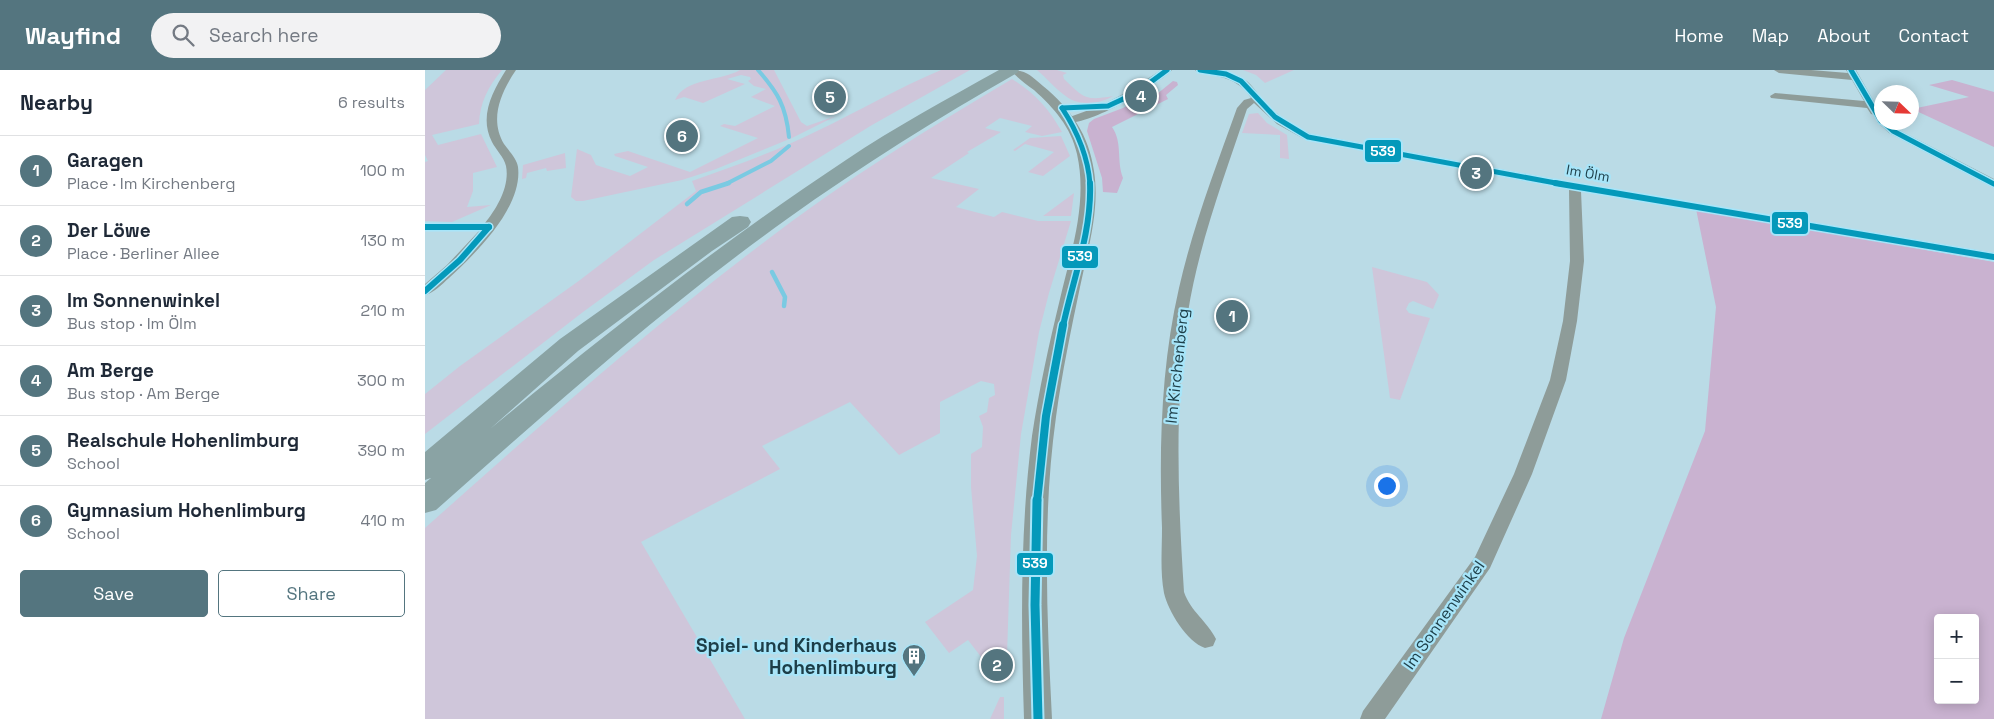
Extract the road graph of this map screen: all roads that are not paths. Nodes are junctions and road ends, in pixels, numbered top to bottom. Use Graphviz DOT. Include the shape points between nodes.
graph roads {
  1 [pos="511,70"];
  2 [pos="1167,70"];
  3 [pos="1200,70"];
  4 [pos="1779,70"];
  5 [pos="1006,71"];
  6 [pos="1853,73"];
  7 [pos="1775,96"];
  8 [pos="1257,99"];
  9 [pos="1108,106"];
  10 [pos="1872,106"];
  11 [pos="1874,109"];
  12 [pos="1066,114"];
  13 [pos="1892,130"];
  14 [pos="1994,184"];
  15 [pos="1575,186"];
  16 [pos="425,227"];
  17 [pos="489,227"];
  18 [pos="1994,257"];
  19 [pos="425,290"];
  20 [pos="425,468"];
  21 [pos="425,501"];
  22 [pos="1205,639"];
  23 [pos="1038,719"];
  24 [pos="1371,719"];
  1 -- 17 [label="street" via="497,92 492,130 512,165 512,187"];
  2 -- 9 [label="street" via="1136,93"];
  3 -- 8 [label="street, Im Ölm" via="1240,80"];
  4 -- 6 [label="street"];
  5 -- 12 [label="street"];
  5 -- 20 [label="highway" via="907,114 704,246 569,346"];
  5 -- 21 [label="highway" via="833,177 748,236 537,404"];
  6 -- 10 [label="street"];
  7 -- 10 [label="street"];
  8 -- 15 [label="street, Im Ölm" via="1279,123 1307,137"];
  8 -- 22 [label="street, Im Kirchenberg" via="1242,108 1194,255 1181,311 1172,390 1169,469 1174,592 1180,610"];
  9 -- 12 [label="street" via="1100,111"];
  10 -- 11 [label="street"];
  12 -- 23 [label="street" via="1084,154 1090,192 1088,218 1043,435 1034,531"];
  13 -- 14 [label="street"];
  15 -- 18 [label="street, Im Ölm"];
  15 -- 24 [label="street, Im Sonnenwinkel" via="1577,261 1570,321 1558,380 1523,474 1483,562"];
  16 -- 17 [label="street"];
  17 -- 19 [label="street" via="460,260"];
}
